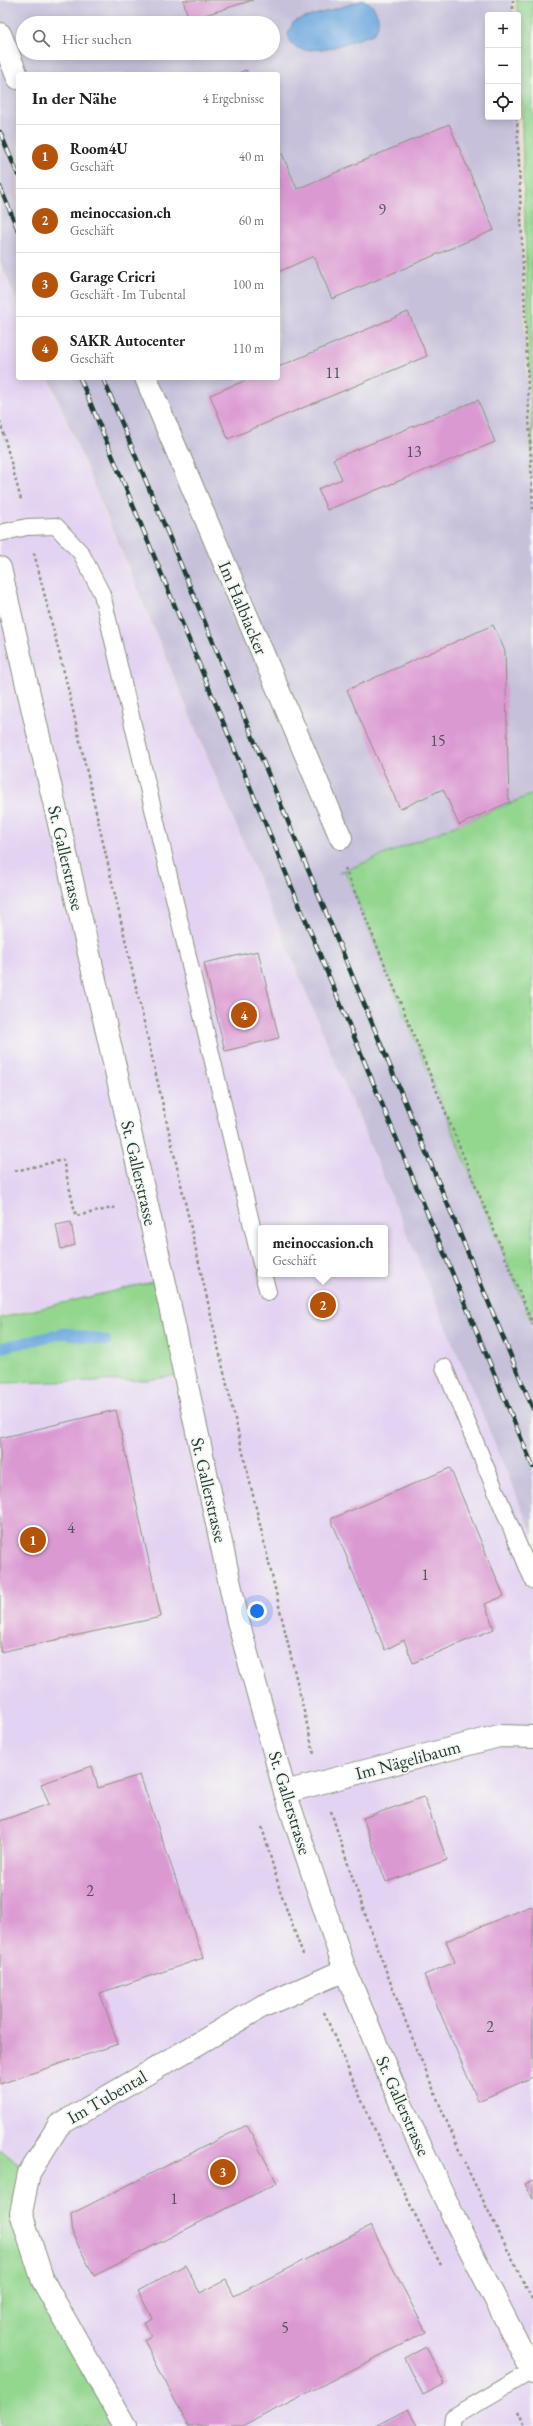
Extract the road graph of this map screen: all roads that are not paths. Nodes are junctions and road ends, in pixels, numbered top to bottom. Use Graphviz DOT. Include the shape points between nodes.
graph roads {
  1 [pos="0,34"];
  2 [pos="16,73"];
  3 [pos="147,380"];
  4 [pos="0,533"];
  5 [pos="0,568"];
  6 [pos="341,838"];
  7 [pos="258,1251"];
  8 [pos="265,1277"];
  9 [pos="268,1292"];
  10 [pos="444,1367"];
  11 [pos="533,1580"];
  12 [pos="533,1737"];
  13 [pos="285,1792"];
  14 [pos="345,1970"];
  15 [pos="533,2372"];
  16 [pos="125,2426"];
  17 [pos="452,2426"];
  1 -- 2 [label="main road"];
  3 -- 6 [label="main road, Im Halbiacker"];
  4 -- 7 [label="lane" via="28,527 56,526 81,553 102,594"];
  5 -- 13 [label="main road, St. Gallerstrasse" via="164,1279 238,1621"];
  8 -- 9 [label="lane"];
  10 -- 11 [label="lane"];
  12 -- 13 [label="main road, Im Nägelibaum" via="499,1736"];
  13 -- 14 [label="main road, St. Gallerstrasse"];
  14 -- 15 [label="main road, St. Gallerstrasse" via="407,2118 455,2220"];
  14 -- 16 [label="main road, Im Tubental" via="261,2007 59,2125 29,2173 22,2213 43,2281"];
  15 -- 17 [label="lane" via="453,2417"];
}
